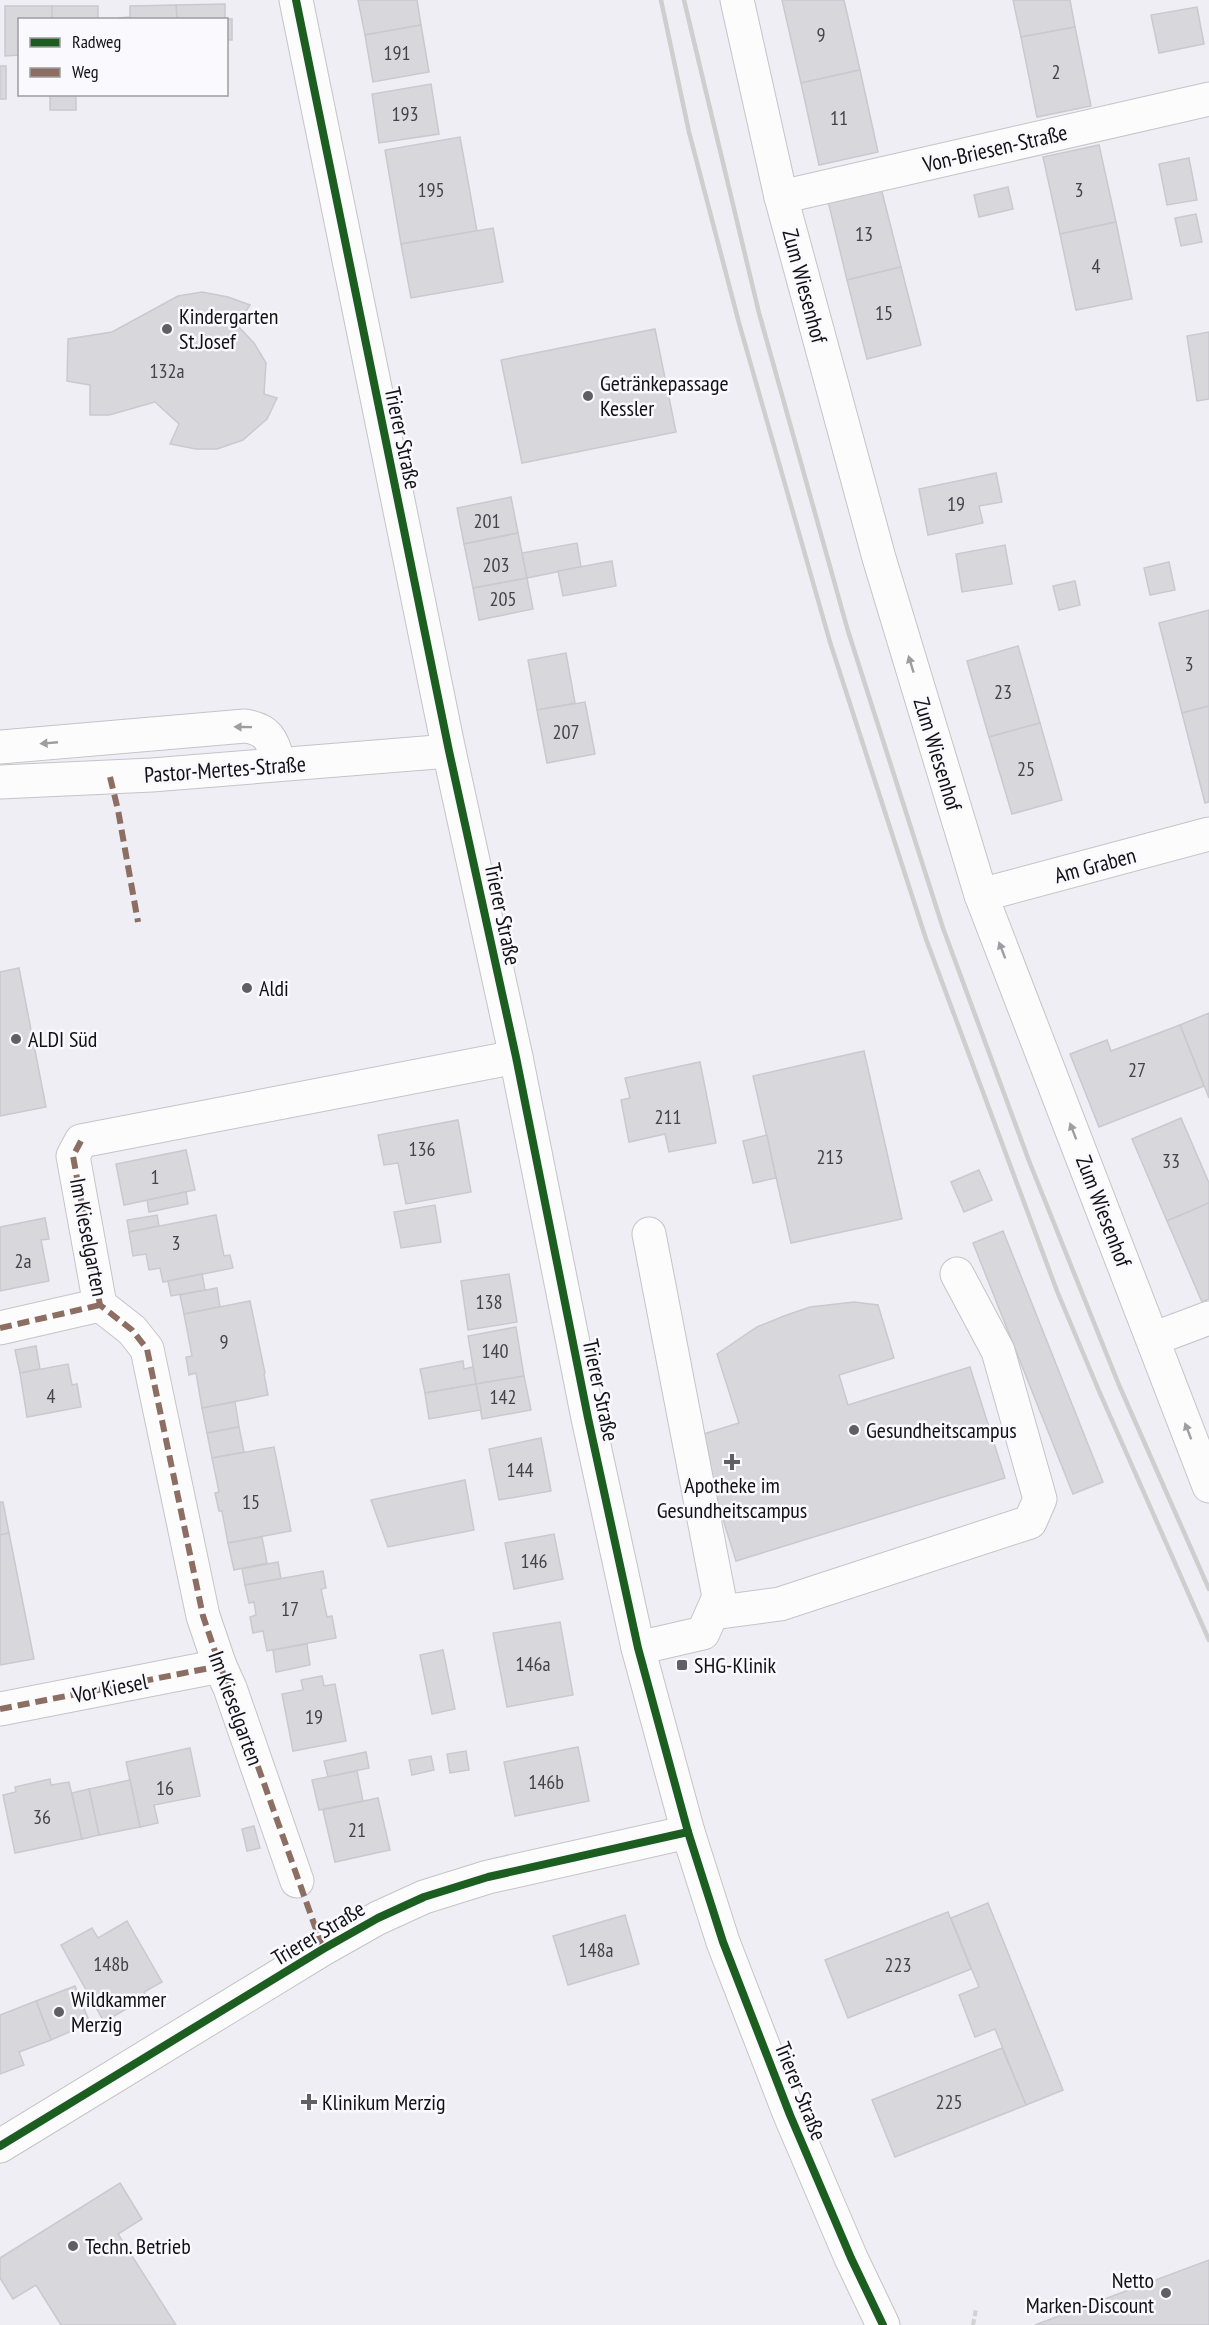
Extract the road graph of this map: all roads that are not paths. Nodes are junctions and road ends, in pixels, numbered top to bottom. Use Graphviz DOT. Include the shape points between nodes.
graph roads {
  1 [pos="296,0"];
  2 [pos="737,0"];
  3 [pos="1209,99"];
  4 [pos="781,197"];
  5 [pos="0,747"];
  6 [pos="449,751"];
  7 [pos="279,765"];
  8 [pos="0,782"];
  9 [pos="1209,834"];
  10 [pos="981,895"];
  11 [pos="516,1057"];
  12 [pos="649,1234"];
  13 [pos="957,1274"];
  14 [pos="100,1305"];
  15 [pos="1209,1318"];
  16 [pos="0,1328"];
  17 [pos="1153,1339"];
  18 [pos="1209,1486"];
  19 [pos="713,1613"];
  20 [pos="638,1648"];
  21 [pos="220,1666"];
  22 [pos="0,1709"];
  23 [pos="688,1832"];
  24 [pos="297,1881"];
  25 [pos="0,2146"];
  26 [pos="883,2325"];
  1 -- 6 [label="street, Trierer Straße"];
  2 -- 4 [label="street, Zum Wiesenhof"];
  3 -- 4 [label="street, Von-Briesen-Straße"];
  10 -- 4 [label="street, Zum Wiesenhof, one-way" via="879,558"];
  7 -- 5 [label="street, one-way" via="270,738 259,728 245,726"];
  6 -- 7 [label="street, Pastor-Mertes-Straße"];
  6 -- 11 [label="street, Trierer Straße"];
  7 -- 8 [label="street, Pastor-Mertes-Straße"];
  9 -- 10 [label="street, Am Graben"];
  17 -- 10 [label="street, Zum Wiesenhof, one-way"];
  11 -- 14 [label="street, Im Kieselgarten" via="81,1141 73,1156"];
  11 -- 20 [label="street, Trierer Straße"];
  12 -- 19 [label="street" via="719,1597"];
  13 -- 19 [label="street" via="998,1351 1005,1374 1040,1498 1030,1522 780,1604"];
  14 -- 16 [label="street"];
  14 -- 21 [label="street, Im Kieselgarten" via="132,1330 147,1349 203,1617"];
  15 -- 17 [label="street"];
  18 -- 17 [label="street, Zum Wiesenhof, one-way"];
  19 -- 20 [label="street" via="702,1633"];
  20 -- 23 [label="street, Trierer Straße"];
  21 -- 22 [label="street, Vor Kiesel"];
  21 -- 24 [label="street, Im Kieselgarten"];
  23 -- 25 [label="street, Trierer Straße" via="488,1877 424,1897 323,1949"];
  23 -- 26 [label="street, Trierer Straße" via="723,1942 790,2115"];
}
